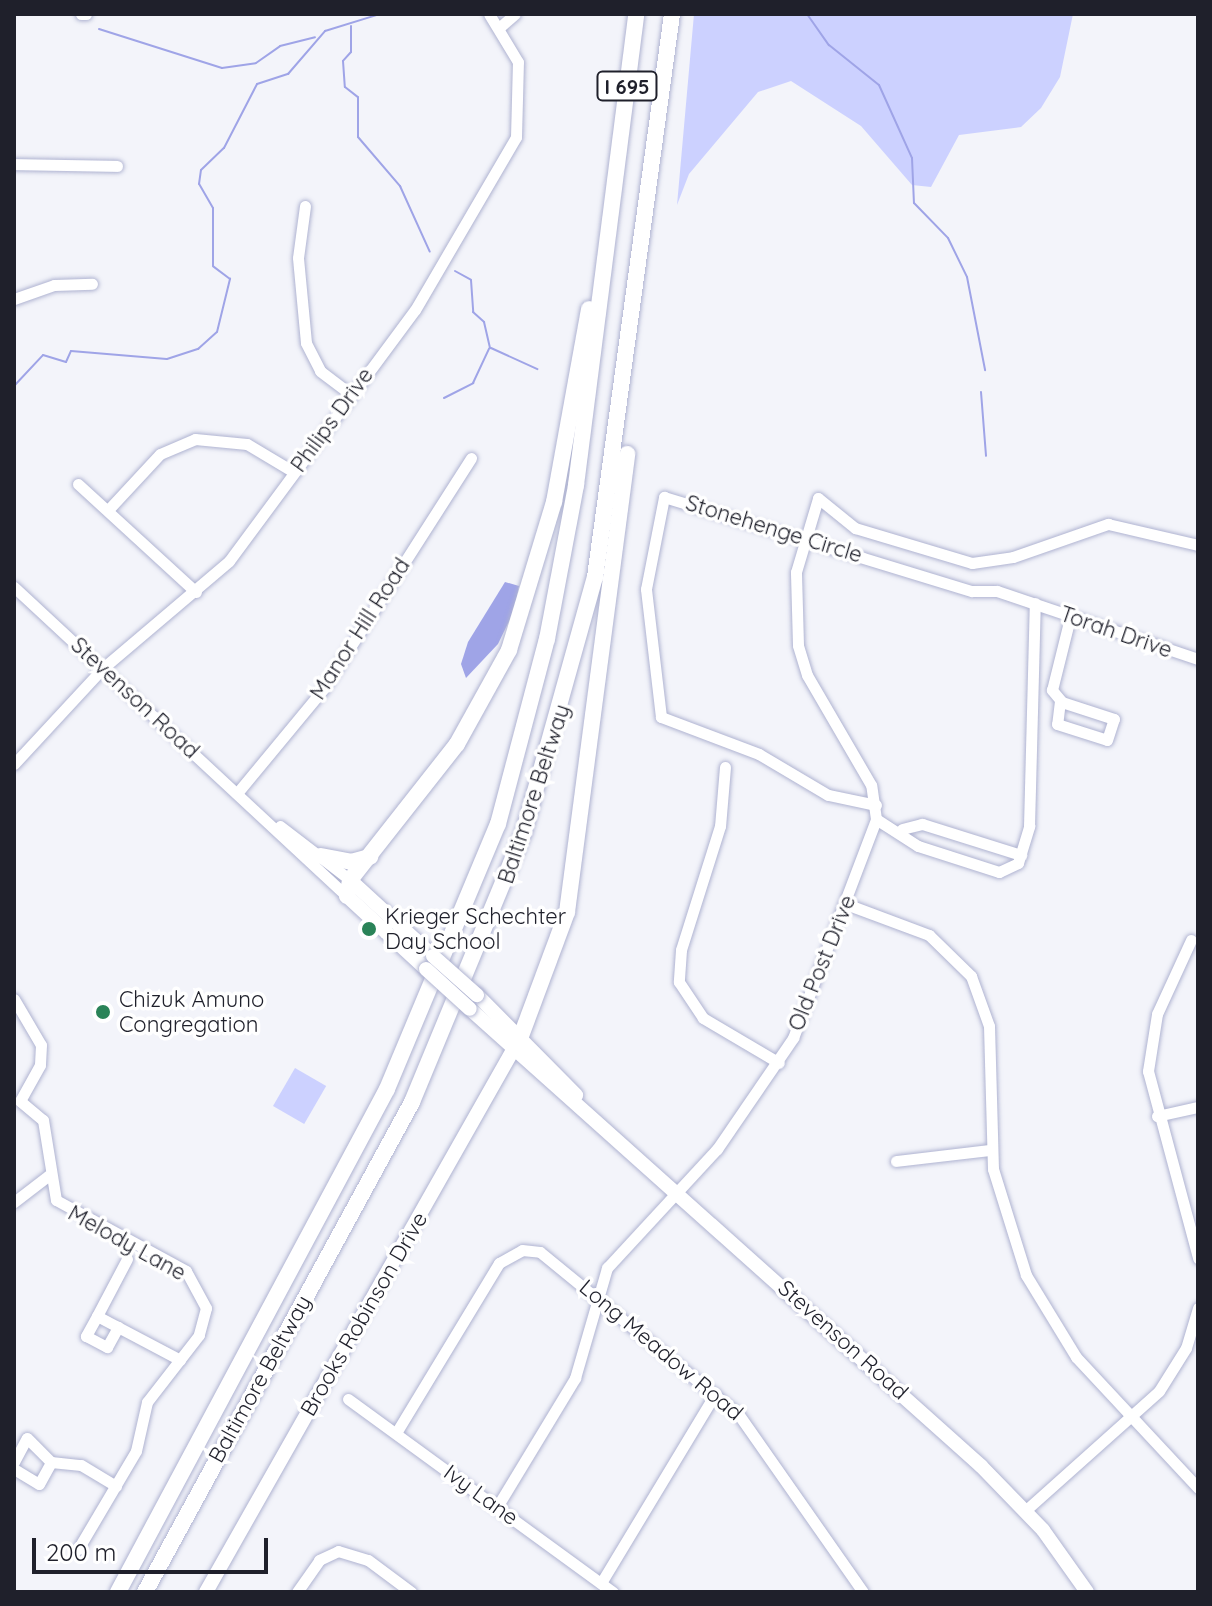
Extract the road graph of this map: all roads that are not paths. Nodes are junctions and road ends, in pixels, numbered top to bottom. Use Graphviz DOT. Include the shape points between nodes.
graph roads {
  1 [pos="489,14"];
  2 [pos="515,14"];
  3 [pos="636,14"];
  4 [pos="672,14"];
  5 [pos="501,26"];
  6 [pos="657,126"];
  7 [pos="619,159"];
  8 [pos="14,164"];
  9 [pos="117,166"];
  10 [pos="305,206"];
  11 [pos="92,284"];
  12 [pos="14,299"];
  13 [pos="348,392"];
  14 [pos="471,458"];
  15 [pos="294,472"];
  16 [pos="78,484"];
  17 [pos="108,510"];
  18 [pos="802,537"];
  19 [pos="1198,545"];
  20 [pos="14,587"];
  21 [pos="196,592"];
  22 [pos="1035,603"];
  23 [pos="1070,618"];
  24 [pos="1198,659"];
  25 [pos="103,668"];
  26 [pos="1060,701"];
  27 [pos="14,764"];
  28 [pos="725,767"];
  29 [pos="238,792"];
  30 [pos="876,805"];
  31 [pos="257,809"];
  32 [pos="876,819"];
  33 [pos="902,829"];
  34 [pos="1021,855"];
  35 [pos="321,856"];
  36 [pos="371,856"];
  37 [pos="349,888"];
  38 [pos="846,904"];
  39 [pos="1191,940"];
  40 [pos="14,999"];
  41 [pos="518,1042"];
  42 [pos="779,1063"];
  43 [pos="17,1099"];
  44 [pos="1198,1107"];
  45 [pos="1157,1116"];
  46 [pos="990,1150"];
  47 [pos="896,1161"];
  48 [pos="49,1175"];
  49 [pos="677,1191"];
  50 [pos="14,1202"];
  51 [pos="1198,1258"];
  52 [pos="127,1259"];
  53 [pos="596,1294"];
  54 [pos="1198,1308"];
  55 [pos="97,1316"];
  56 [pos="118,1327"];
  57 [pos="180,1360"];
  58 [pos="715,1394"];
  59 [pos="348,1399"];
  60 [pos="1132,1417"];
  61 [pos="396,1433"];
  62 [pos="14,1462"];
  63 [pos="51,1462"];
  64 [pos="14,1469"];
  65 [pos="116,1486"];
  66 [pos="1198,1488"];
  67 [pos="497,1507"];
  68 [pos="1026,1510"];
  69 [pos="78,1549"];
  70 [pos="601,1583"];
  71 [pos="118,1592"];
  72 [pos="145,1592"];
  73 [pos="206,1592"];
  74 [pos="297,1592"];
  75 [pos="411,1592"];
  76 [pos="613,1592"];
  77 [pos="863,1592"];
  78 [pos="1087,1592"];
  1 -- 5 [label="street, Philips Drive"];
  2 -- 5 [label="street"];
  3 -- 7 [label="highway, Baltimore Beltway / I 695"];
  4 -- 6 [label="highway, Baltimore Beltway / I 695"];
  5 -- 13 [label="street, Philips Drive" via="520,79 512,150 415,310"];
  6 -- 41 [label="highway" via="631,416 573,872 552,966"];
  6 -- 72 [label="highway, Baltimore Beltway / I 695" via="598,563 524,831 412,1102"];
  7 -- 36 [label="highway" via="561,468 524,614 457,744"];
  7 -- 71 [label="highway, Baltimore Beltway / I 695" via="561,571 498,824 387,1089"];
  8 -- 9 [label="street"];
  10 -- 13 [label="street" via="298,258 306,343 320,371"];
  11 -- 12 [label="street" via="54,285"];
  13 -- 15 [label="street, Philips Drive"];
  14 -- 29 [label="street, Manor Hill Road" via="324,688"];
  15 -- 17 [label="street" via="247,444 195,439 160,454"];
  15 -- 21 [label="street, Philips Drive" via="243,545"];
  16 -- 17 [label="street"];
  17 -- 21 [label="street"];
  18 -- 19 [label="street, Old Post Drive" via="818,498 855,528 972,563 1013,557 1108,524"];
  18 -- 22 [label="street, Stonehenge Circle"];
  18 -- 30 [label="street, Old Post Drive" via="794,600 801,660"];
  18 -- 30 [label="street, Stonehenge Circle" via="664,497 646,589 656,710 679,729 759,754 828,795"];
  20 -- 25 [label="street, Stevenson Road"];
  21 -- 25 [label="street, Philips Drive"];
  22 -- 23 [label="street, Torah Drive"];
  22 -- 34 [label="street" via="1029,826"];
  23 -- 24 [label="street, Torah Drive"];
  23 -- 26 [label="street" via="1053,682"];
  25 -- 27 [label="street, Philips Drive"];
  25 -- 29 [label="street, Stevenson Road"];
  26 -- 26 [label="street" via="1114,719 1107,740 1057,724"];
  28 -- 42 [label="street" via="720,826 681,950 679,982 703,1018"];
  29 -- 31 [label="street, Stevenson Road"];
  30 -- 32 [label="street, Old Post Drive"];
  31 -- 35 [label="street, Stevenson Road"];
  31 -- 37 [label="street, Stevenson Road"];
  32 -- 33 [label="street"];
  32 -- 38 [label="street, Old Post Drive"];
  33 -- 34 [label="street" via="922,824"];
  33 -- 34 [label="street" via="918,846 999,872 1015,868"];
  35 -- 36 [label="highway" via="351,862"];
  35 -- 37 [label="street, Stevenson Road"];
  36 -- 37 [label="highway"];
  37 -- 41 [label="main road, Stevenson Road, bridge"];
  38 -- 42 [label="street, Old Post Drive"];
  38 -- 46 [label="street" via="929,935 971,976 989,1026"];
  39 -- 45 [label="street" via="1149,1043"];
  40 -- 43 [label="street, Melody Lane" via="33,1023 42,1055"];
  41 -- 49 [label="main road, Stevenson Road"];
  41 -- 73 [label="main road, Brooks Robinson Drive"];
  42 -- 49 [label="street, Old Post Drive"];
  43 -- 48 [label="street, Melody Lane" via="43,1120"];
  44 -- 45 [label="street"];
  45 -- 51 [label="street"];
  46 -- 47 [label="street"];
  46 -- 60 [label="street" via="1008,1232 1037,1297 1076,1357"];
  48 -- 50 [label="street"];
  48 -- 57 [label="street, Melody Lane" via="59,1204 162,1257 198,1285 204,1324"];
  49 -- 53 [label="street, Old Post Drive" via="616,1254"];
  49 -- 68 [label="main road, Stevenson Road"];
  52 -- 55 [label="street"];
  53 -- 58 [label="street, Long Meadow Road"];
  53 -- 61 [label="street, Long Meadow Road" via="549,1256 522,1250 493,1271"];
  53 -- 67 [label="street, Old Post Drive" via="575,1378"];
  54 -- 60 [label="street" via="1179,1363"];
  55 -- 56 [label="street"];
  55 -- 56 [label="street" via="86,1336 107,1347"];
  56 -- 57 [label="street"];
  57 -- 65 [label="street, Melody Lane" via="147,1402 136,1451"];
  58 -- 70 [label="street"];
  58 -- 77 [label="street, Long Meadow Road" via="750,1427"];
  59 -- 61 [label="street, Ivy Lane"];
  60 -- 66 [label="street"];
  60 -- 68 [label="street"];
  61 -- 67 [label="street, Ivy Lane"];
  62 -- 63 [label="street" via="27,1438"];
  63 -- 64 [label="street" via="39,1484"];
  63 -- 65 [label="street" via="81,1465"];
  65 -- 69 [label="street, Melody Lane"];
  67 -- 70 [label="street, Ivy Lane"];
  68 -- 78 [label="main road, Stevenson Road"];
  70 -- 76 [label="street, Ivy Lane"];
  74 -- 75 [label="street" via="319,1560 338,1551 368,1560"];
}
